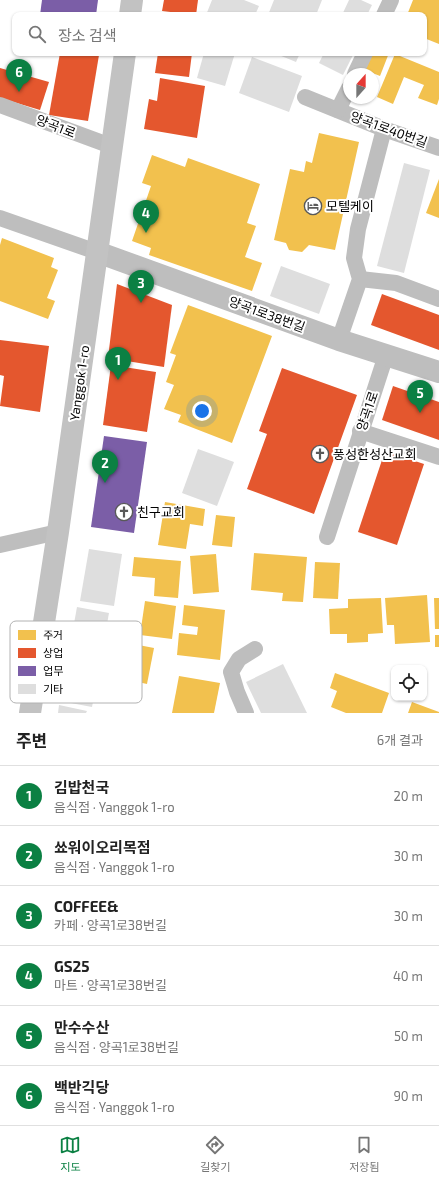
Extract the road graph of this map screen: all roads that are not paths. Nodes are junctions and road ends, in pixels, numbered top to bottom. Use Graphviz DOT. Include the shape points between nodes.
graph roads {
  1 [pos="132,0"];
  2 [pos="391,0"];
  3 [pos="130,12"];
  4 [pos="385,12"];
  5 [pos="125,56"];
  6 [pos="364,56"];
  7 [pos="359,68"];
  8 [pos="305,97"];
  9 [pos="343,100"];
  10 [pos="0,105"];
  11 [pos="338,110"];
  12 [pos="384,129"];
  13 [pos="112,146"];
  14 [pos="439,148"];
  15 [pos="0,218"];
  16 [pos="97,252"];
  17 [pos="360,279"];
  18 [pos="439,299"];
  19 [pos="339,340"];
  20 [pos="386,355"];
  21 [pos="439,372"];
  22 [pos="360,431"];
  23 [pos="439,457"];
  24 [pos="58,532"];
  25 [pos="327,537"];
  26 [pos="0,545"];
  27 [pos="44,621"];
  28 [pos="255,649"];
  29 [pos="32,703"];
  30 [pos="30,713"];
  31 [pos="246,713"];
  1 -- 3 [label="street"];
  2 -- 4 [label="lane"];
  5 -- 13 [label="street, Yanggok 1-ro"];
  6 -- 7 [label="lane"];
  8 -- 11 [label="lane, 양곡1로40번길"];
  9 -- 11 [label="lane, 양곡1로40번길"];
  10 -- 13 [label="lane, 양곡1로"];
  11 -- 12 [label="lane, 양곡1로40번길"];
  12 -- 14 [label="lane, 양곡1로40번길"];
  12 -- 17 [label="lane" via="358,229 354,258"];
  13 -- 16 [label="street, Yanggok 1-ro"];
  15 -- 16 [label="lane"];
  16 -- 19 [label="street, 양곡1로38번길"];
  16 -- 24 [label="street, Yanggok 1-ro"];
  17 -- 18 [label="lane" via="396,283"];
  17 -- 19 [label="lane"];
  19 -- 20 [label="street, 양곡1로38번길"];
  20 -- 21 [label="street, 양곡1로38번길"];
  20 -- 22 [label="lane, 양곡1로"];
  22 -- 23 [label="lane"];
  22 -- 25 [label="lane, 양곡1로"];
  24 -- 26 [label="lane"];
  24 -- 27 [label="street, Yanggok 1-ro"];
  28 -- 31 [label="lane" via="238,659 231,672"];
  29 -- 30 [label="street, Yanggok 1-ro"];
}
